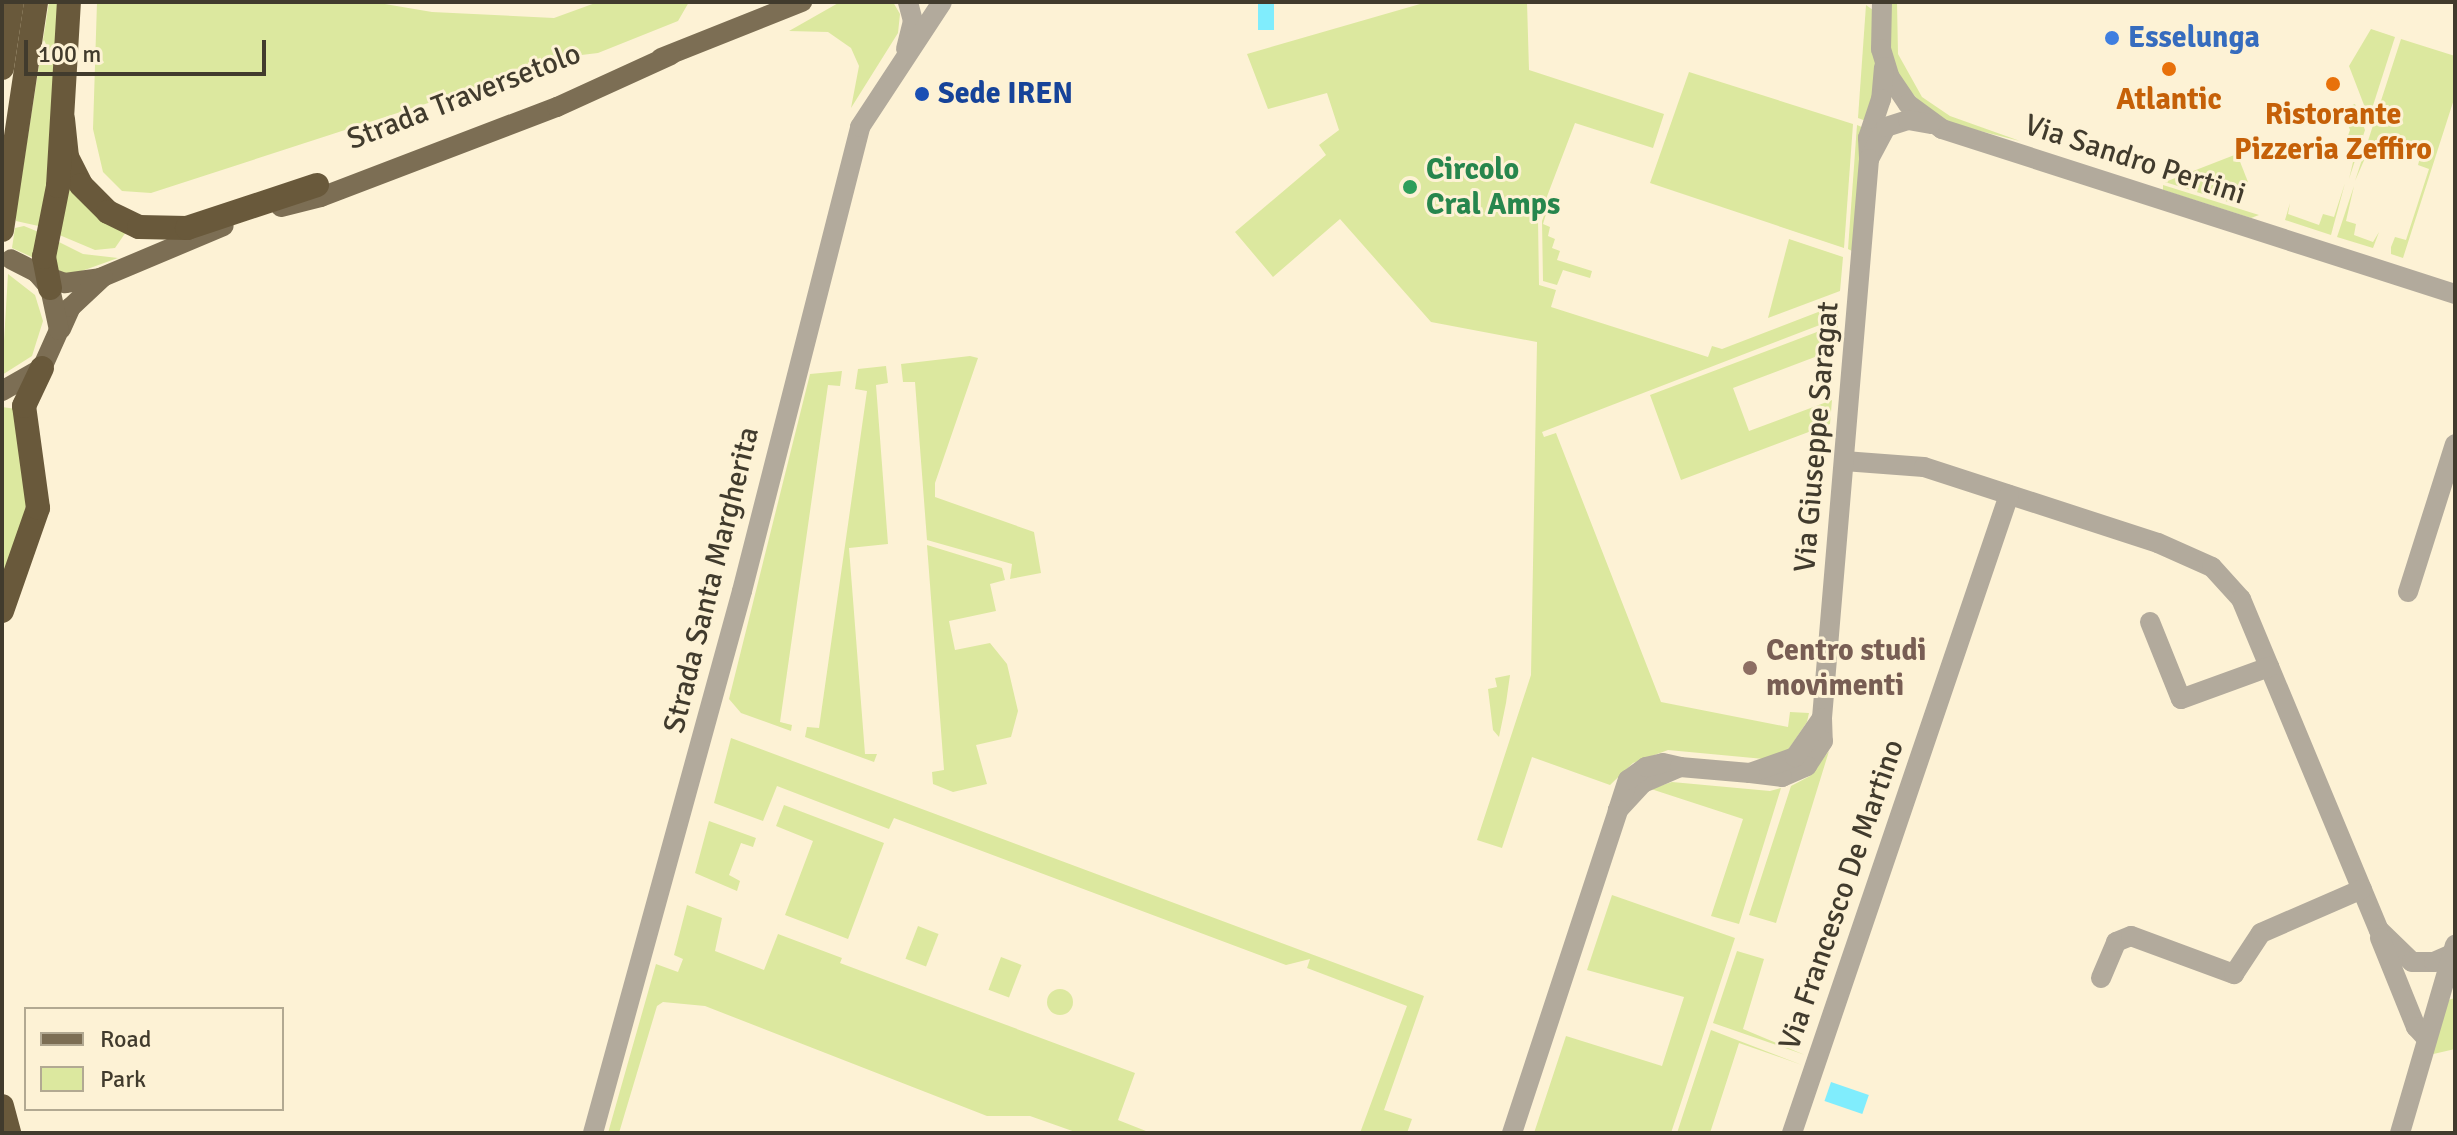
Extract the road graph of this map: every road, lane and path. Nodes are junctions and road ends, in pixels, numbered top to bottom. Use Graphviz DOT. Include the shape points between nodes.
graph roads {
  1 [pos="12,2"];
  2 [pos="36,2"];
  3 [pos="69,2"];
  4 [pos="802,2"];
  5 [pos="908,2"];
  6 [pos="942,2"];
  7 [pos="1882,2"];
  8 [pos="906,49"];
  9 [pos="671,55"];
  10 [pos="1882,56"];
  11 [pos="2,68"];
  12 [pos="1902,98"];
  13 [pos="1880,106"];
  14 [pos="63,119"];
  15 [pos="1895,123"];
  16 [pos="1935,126"];
  17 [pos="1869,159"];
  18 [pos="317,185"];
  19 [pos="282,206"];
  20 [pos="3,223"];
  21 [pos="11,259"];
  22 [pos="103,277"];
  23 [pos="44,279"];
  24 [pos="2455,294"];
  25 [pos="57,340"];
  26 [pos="42,368"];
  27 [pos="2,391"];
  28 [pos="2455,444"];
  29 [pos="1844,461"];
  30 [pos="2009,495"];
  31 [pos="2408,592"];
  32 [pos="2,611"];
  33 [pos="2150,622"];
  34 [pos="2269,667"];
  35 [pos="2362,889"];
  36 [pos="2108,928"];
  37 [pos="2379,930"];
  38 [pos="2131,936"];
  39 [pos="2454,949"];
  40 [pos="2422,964"];
  41 [pos="2101,978"];
  42 [pos="2441,994"];
  43 [pos="2407,1006"];
  44 [pos="2427,1039"];
  45 [pos="2,1106"];
  46 [pos="9,1133"];
  47 [pos="593,1133"];
  48 [pos="1512,1133"];
  49 [pos="1792,1133"];
  50 [pos="2400,1133"];
  1 -- 11 [label="highway"];
  2 -- 20 [label="highway"];
  3 -- 14 [label="highway"];
  4 -- 9 [label="main road, Strada Traversetolo"];
  5 -- 8 [label="street, Strada Santa Margherita" via="913,21"];
  6 -- 8 [label="street, Strada Santa Margherita" via="921,38"];
  7 -- 10 [label="street, Via Sandro Pertini"];
  8 -- 47 [label="street, Strada Santa Margherita" via="860,127 742,591"];
  9 -- 18 [label="main road, Strada Traversetolo"];
  9 -- 19 [label="main road, Strada Traversetolo" via="557,107 321,197"];
  10 -- 12 [label="street, Via Sandro Pertini"];
  10 -- 13 [label="street, Via Giuseppe Saragat"];
  12 -- 13 [label="street" via="1888,95"];
  12 -- 15 [label="street, Via Giuseppe Saragat" via="1905,110"];
  12 -- 16 [label="street, Via Sandro Pertini"];
  13 -- 17 [label="street, Via Giuseppe Saragat" via="1868,138"];
  14 -- 18 [label="highway" via="67,157 81,185 108,212 139,227 187,228"];
  14 -- 23 [label="highway"];
  15 -- 16 [label="street" via="1915,120"];
  15 -- 17 [label="street, Via Giuseppe Saragat" via="1880,133"];
  16 -- 24 [label="street, Via Sandro Pertini"];
  17 -- 29 [label="street, Via Giuseppe Saragat"];
  18 -- 19 [label="main road, Strada Traversetolo"];
  19 -- 22 [label="main road, Strada Traversetolo"];
  21 -- 23 [label="main road"];
  22 -- 23 [label="main road" via="70,283"];
  22 -- 25 [label="main road" via="71,307"];
  23 -- 25 [label="main road" via="58,308"];
  25 -- 26 [label="main road"];
  26 -- 27 [label="main road"];
  26 -- 32 [label="highway" via="24,406 38,508"];
  28 -- 31 [label="street"];
  29 -- 30 [label="street" via="1916,465"];
  29 -- 48 [label="street, Via Giuseppe Saragat" via="1823,741 1807,766 1777,778 1660,764 1633,775 1620,792"];
  30 -- 34 [label="street" via="2158,543 2212,567 2241,599"];
  30 -- 49 [label="street, Via Francesco De Martino"];
  33 -- 34 [label="street" via="2181,699"];
  34 -- 35 [label="street"];
  35 -- 37 [label="street"];
  35 -- 38 [label="street" via="2261,933 2234,974"];
  36 -- 38 [label="street"];
  37 -- 40 [label="street" via="2399,955"];
  37 -- 43 [label="street"];
  38 -- 41 [label="street" via="2116,942"];
  39 -- 40 [label="street"];
  39 -- 42 [label="street"];
  40 -- 42 [label="street"];
  42 -- 43 [label="street"];
  42 -- 44 [label="street"];
  43 -- 44 [label="street"];
  44 -- 50 [label="street"];
  45 -- 46 [label="highway"];
}
